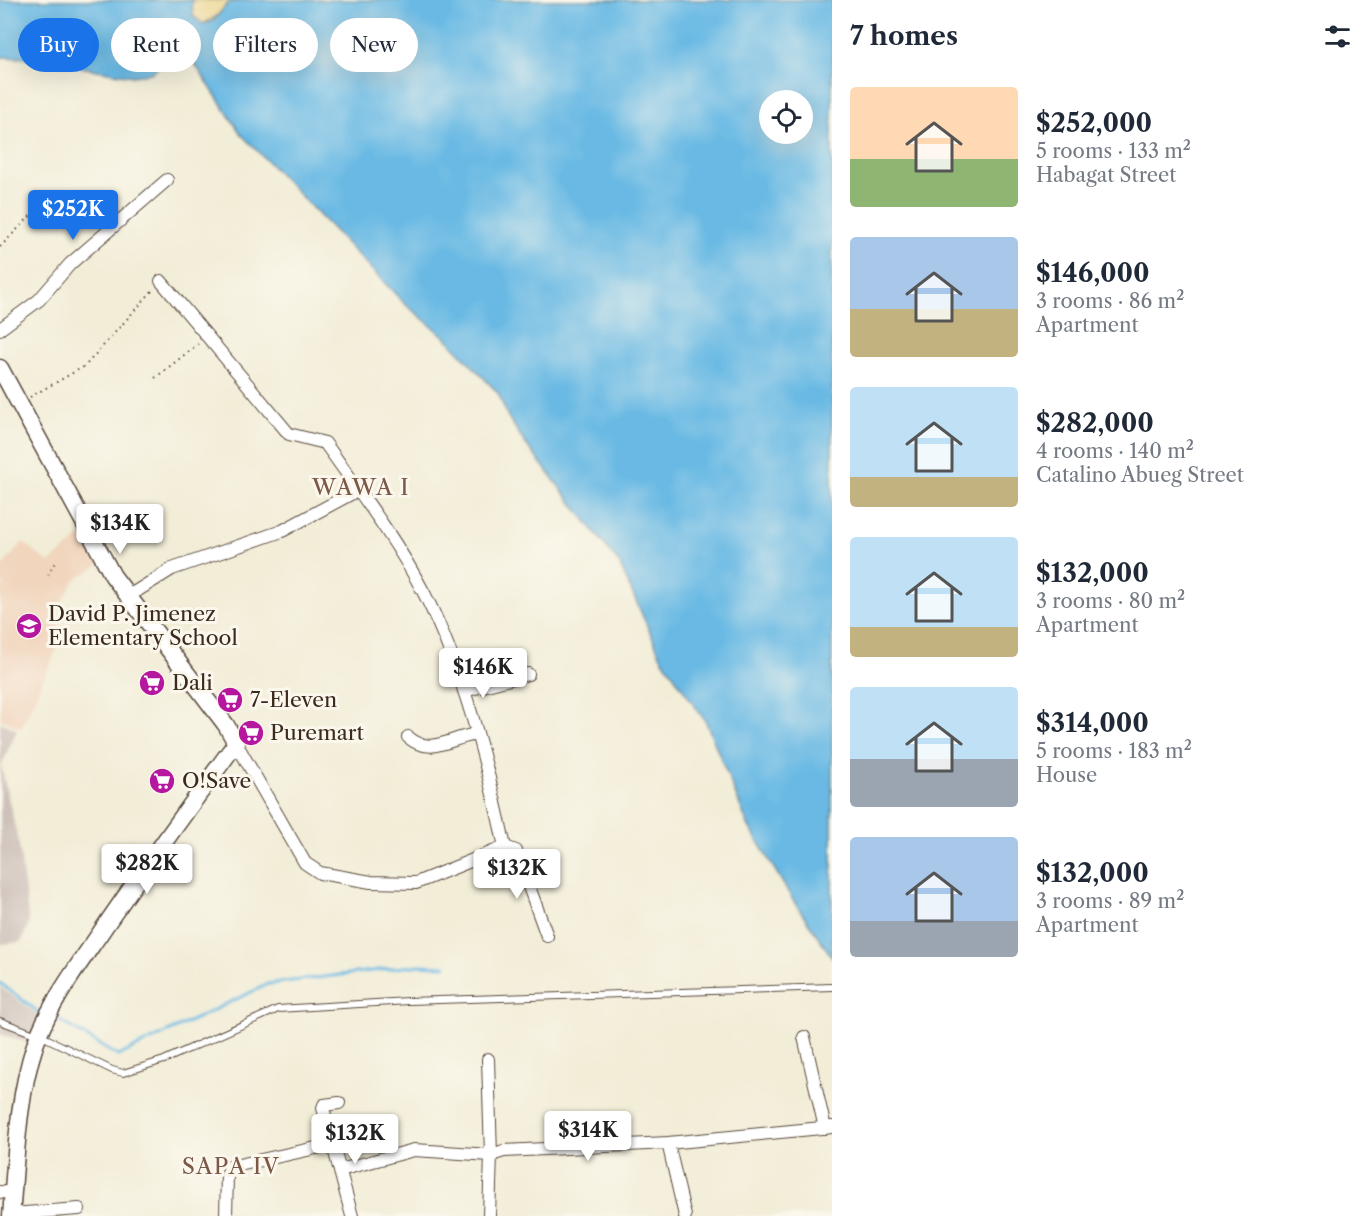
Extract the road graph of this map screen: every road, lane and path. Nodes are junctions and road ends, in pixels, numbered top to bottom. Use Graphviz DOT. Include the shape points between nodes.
graph roads {
  1 [pos="167,180"];
  2 [pos="44,202"];
  3 [pos="0,247"];
  4 [pos="161,281"];
  5 [pos="0,329"];
  6 [pos="207,336"];
  7 [pos="0,368"];
  8 [pos="155,378"];
  9 [pos="19,402"];
  10 [pos="358,490"];
  11 [pos="56,561"];
  12 [pos="48,575"];
  13 [pos="127,597"];
  14 [pos="528,674"];
  15 [pos="464,691"];
  16 [pos="477,734"];
  17 [pos="408,737"];
  18 [pos="236,743"];
  19 [pos="505,847"];
  20 [pos="547,936"];
  21 [pos="832,987"];
  22 [pos="0,1021"];
  23 [pos="38,1036"];
  24 [pos="804,1037"];
  25 [pos="489,1059"];
  26 [pos="339,1103"];
  27 [pos="828,1128"];
  28 [pos="668,1143"];
  29 [pos="334,1144"];
  30 [pos="491,1155"];
  31 [pos="340,1170"];
  32 [pos="7,1193"];
  33 [pos="72,1212"];
  34 [pos="11,1215"];
  35 [pos="226,1216"];
  36 [pos="352,1216"];
  37 [pos="489,1216"];
  38 [pos="685,1216"];
  1 -- 5 [label="street" via="69,264 39,300"];
  2 -- 3 [label="path"];
  4 -- 6 [label="street"];
  4 -- 9 [label="path" via="85,366"];
  6 -- 8 [label="path"];
  6 -- 10 [label="street" via="289,434 325,443"];
  7 -- 9 [label="street"];
  9 -- 13 [label="street"];
  10 -- 13 [label="street" via="282,531 172,569"];
  10 -- 15 [label="street" via="425,596"];
  11 -- 12 [label="path"];
  13 -- 18 [label="street"];
  14 -- 15 [label="street"];
  15 -- 16 [label="street"];
  16 -- 17 [label="street" via="434,747 419,745"];
  16 -- 19 [label="street"];
  18 -- 19 [label="street" via="305,863 320,873 371,882 416,883"];
  18 -- 23 [label="street" via="96,939 59,995"];
  19 -- 20 [label="street" via="516,851"];
  21 -- 23 [label="lane" via="408,1001 278,1010 164,1060 123,1073"];
  22 -- 23 [label="lane"];
  23 -- 32 [label="street"];
  24 -- 27 [label="street"];
  25 -- 30 [label="street"];
  26 -- 29 [label="street" via="323,1106"];
  27 -- 28 [label="street"];
  28 -- 30 [label="street" via="504,1151"];
  28 -- 38 [label="street"];
  29 -- 31 [label="street"];
  29 -- 35 [label="street" via="230,1167"];
  30 -- 31 [label="street" via="414,1150"];
  30 -- 37 [label="street"];
  31 -- 36 [label="street"];
  32 -- 34 [label="street"];
  33 -- 34 [label="street"];
}
